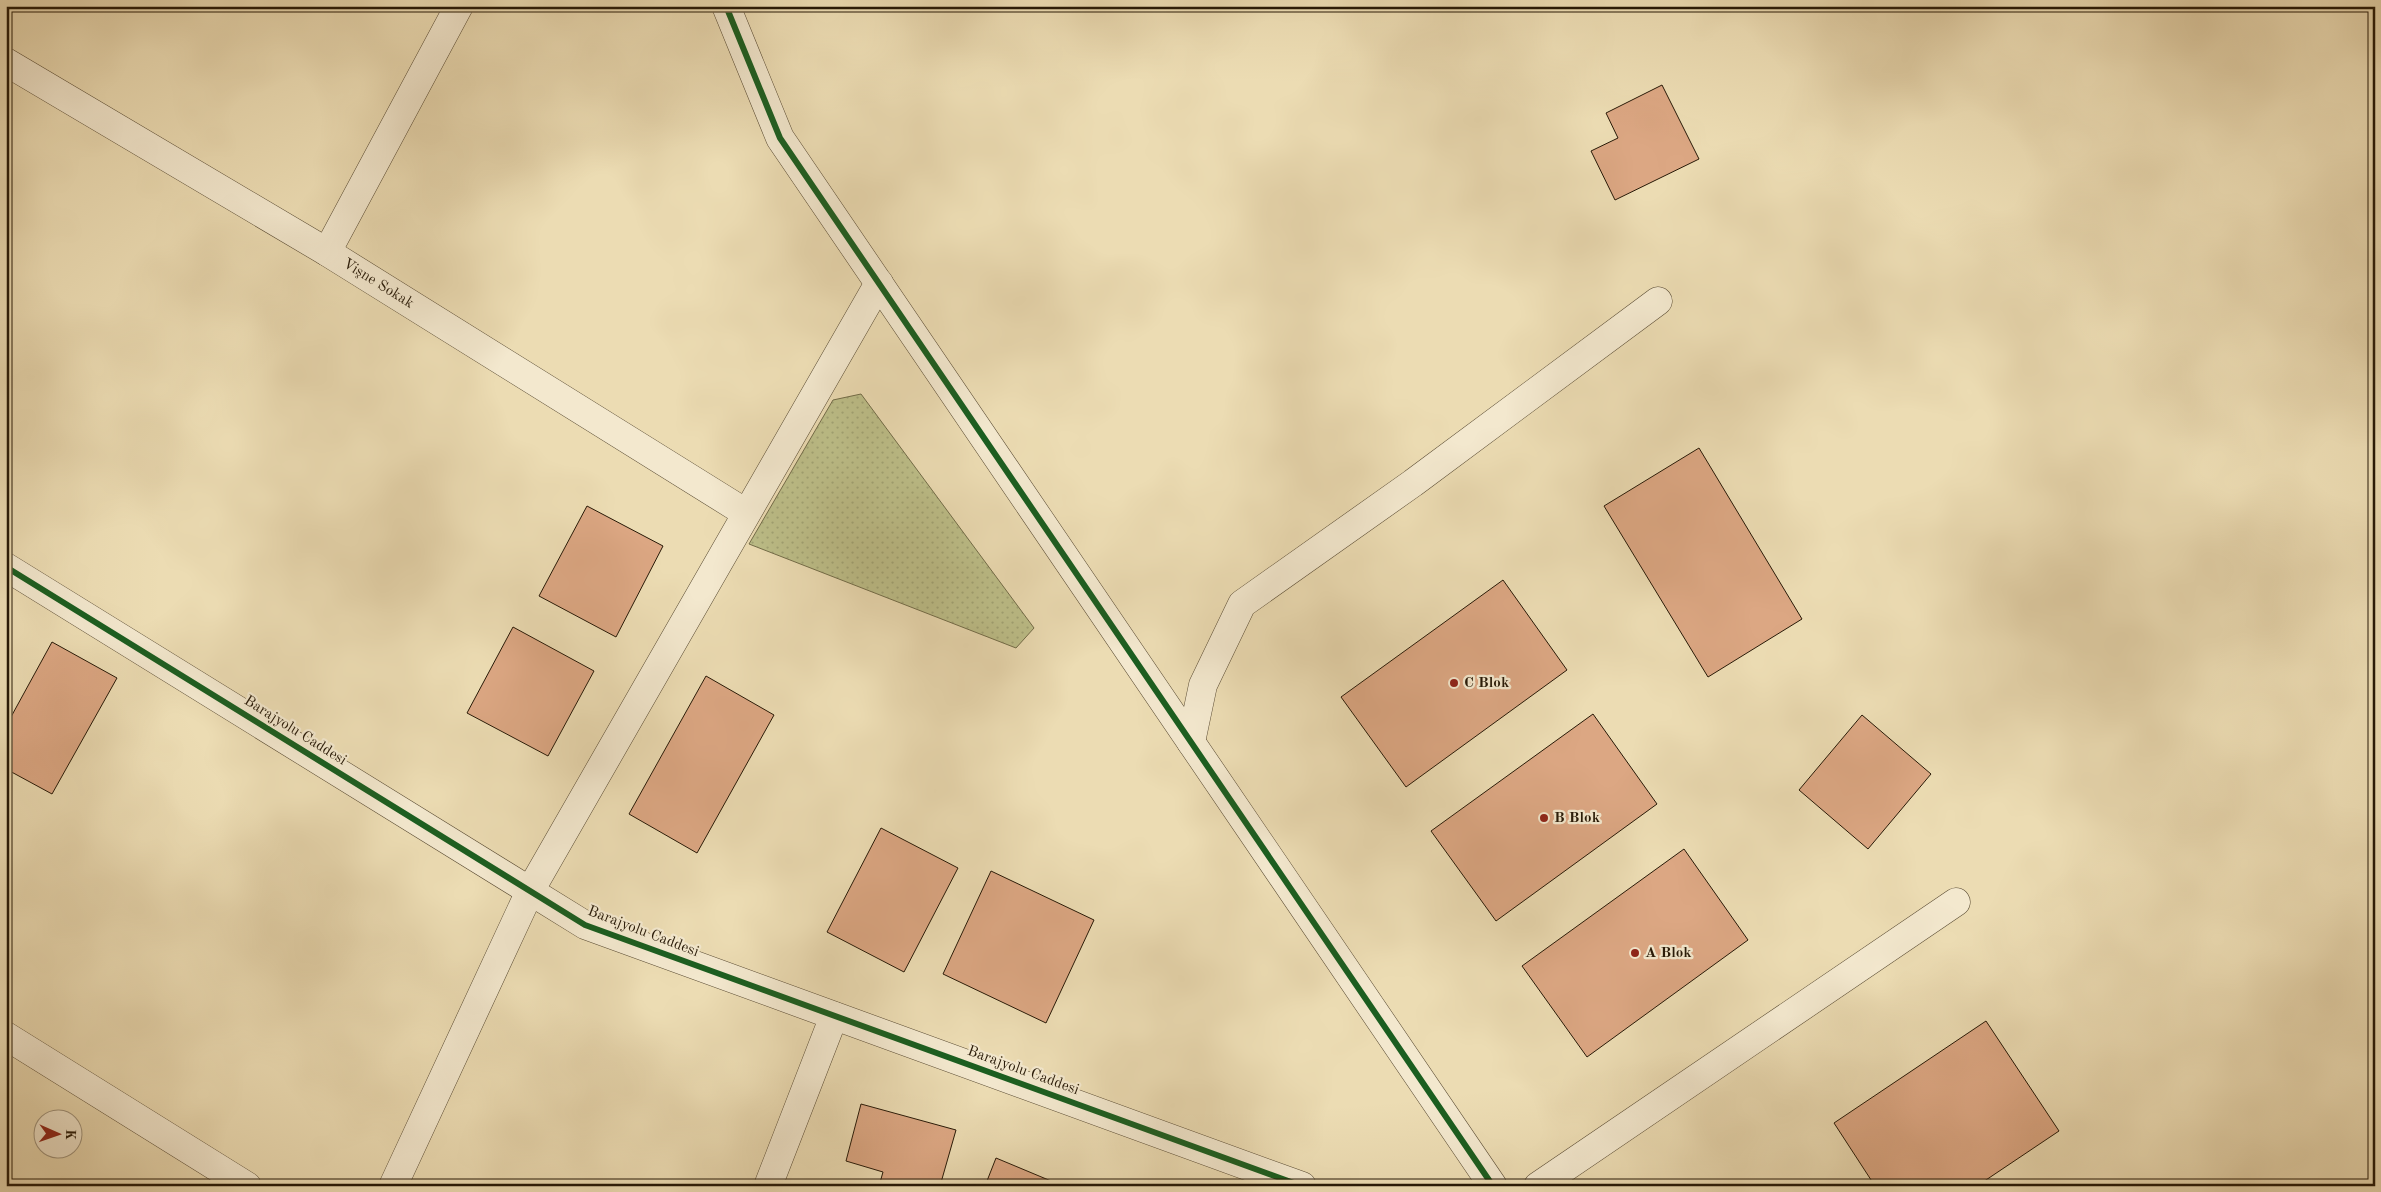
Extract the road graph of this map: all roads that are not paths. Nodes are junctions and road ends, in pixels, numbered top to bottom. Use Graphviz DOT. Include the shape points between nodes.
graph roads {
  1 [pos="460,6"];
  2 [pos="726,6"];
  3 [pos="6,62"];
  4 [pos="327,252"];
  5 [pos="879,283"];
  6 [pos="1658,300"];
  7 [pos="746,513"];
  8 [pos="6,567"];
  9 [pos="1191,742"];
  10 [pos="530,891"];
  11 [pos="1956,902"];
  12 [pos="834,1016"];
  13 [pos="6,1036"];
  14 [pos="247,1186"];
  15 [pos="393,1186"];
  16 [pos="768,1186"];
  17 [pos="1302,1186"];
  18 [pos="1493,1186"];
  19 [pos="1538,1186"];
  1 -- 4 [label="street"];
  2 -- 5 [label="street" via="780,138"];
  3 -- 4 [label="street, Vişne Sokak"];
  4 -- 7 [label="street, Vişne Sokak"];
  5 -- 7 [label="street"];
  5 -- 9 [label="street"];
  6 -- 9 [label="street" via="1242,604 1203,685"];
  7 -- 10 [label="street"];
  8 -- 10 [label="street, Barajyolu Caddesi"];
  9 -- 18 [label="street"];
  10 -- 12 [label="street, Barajyolu Caddesi" via="585,925"];
  10 -- 15 [label="street"];
  11 -- 19 [label="street"];
  12 -- 16 [label="street"];
  12 -- 17 [label="street, Barajyolu Caddesi"];
  13 -- 14 [label="street"];
}
